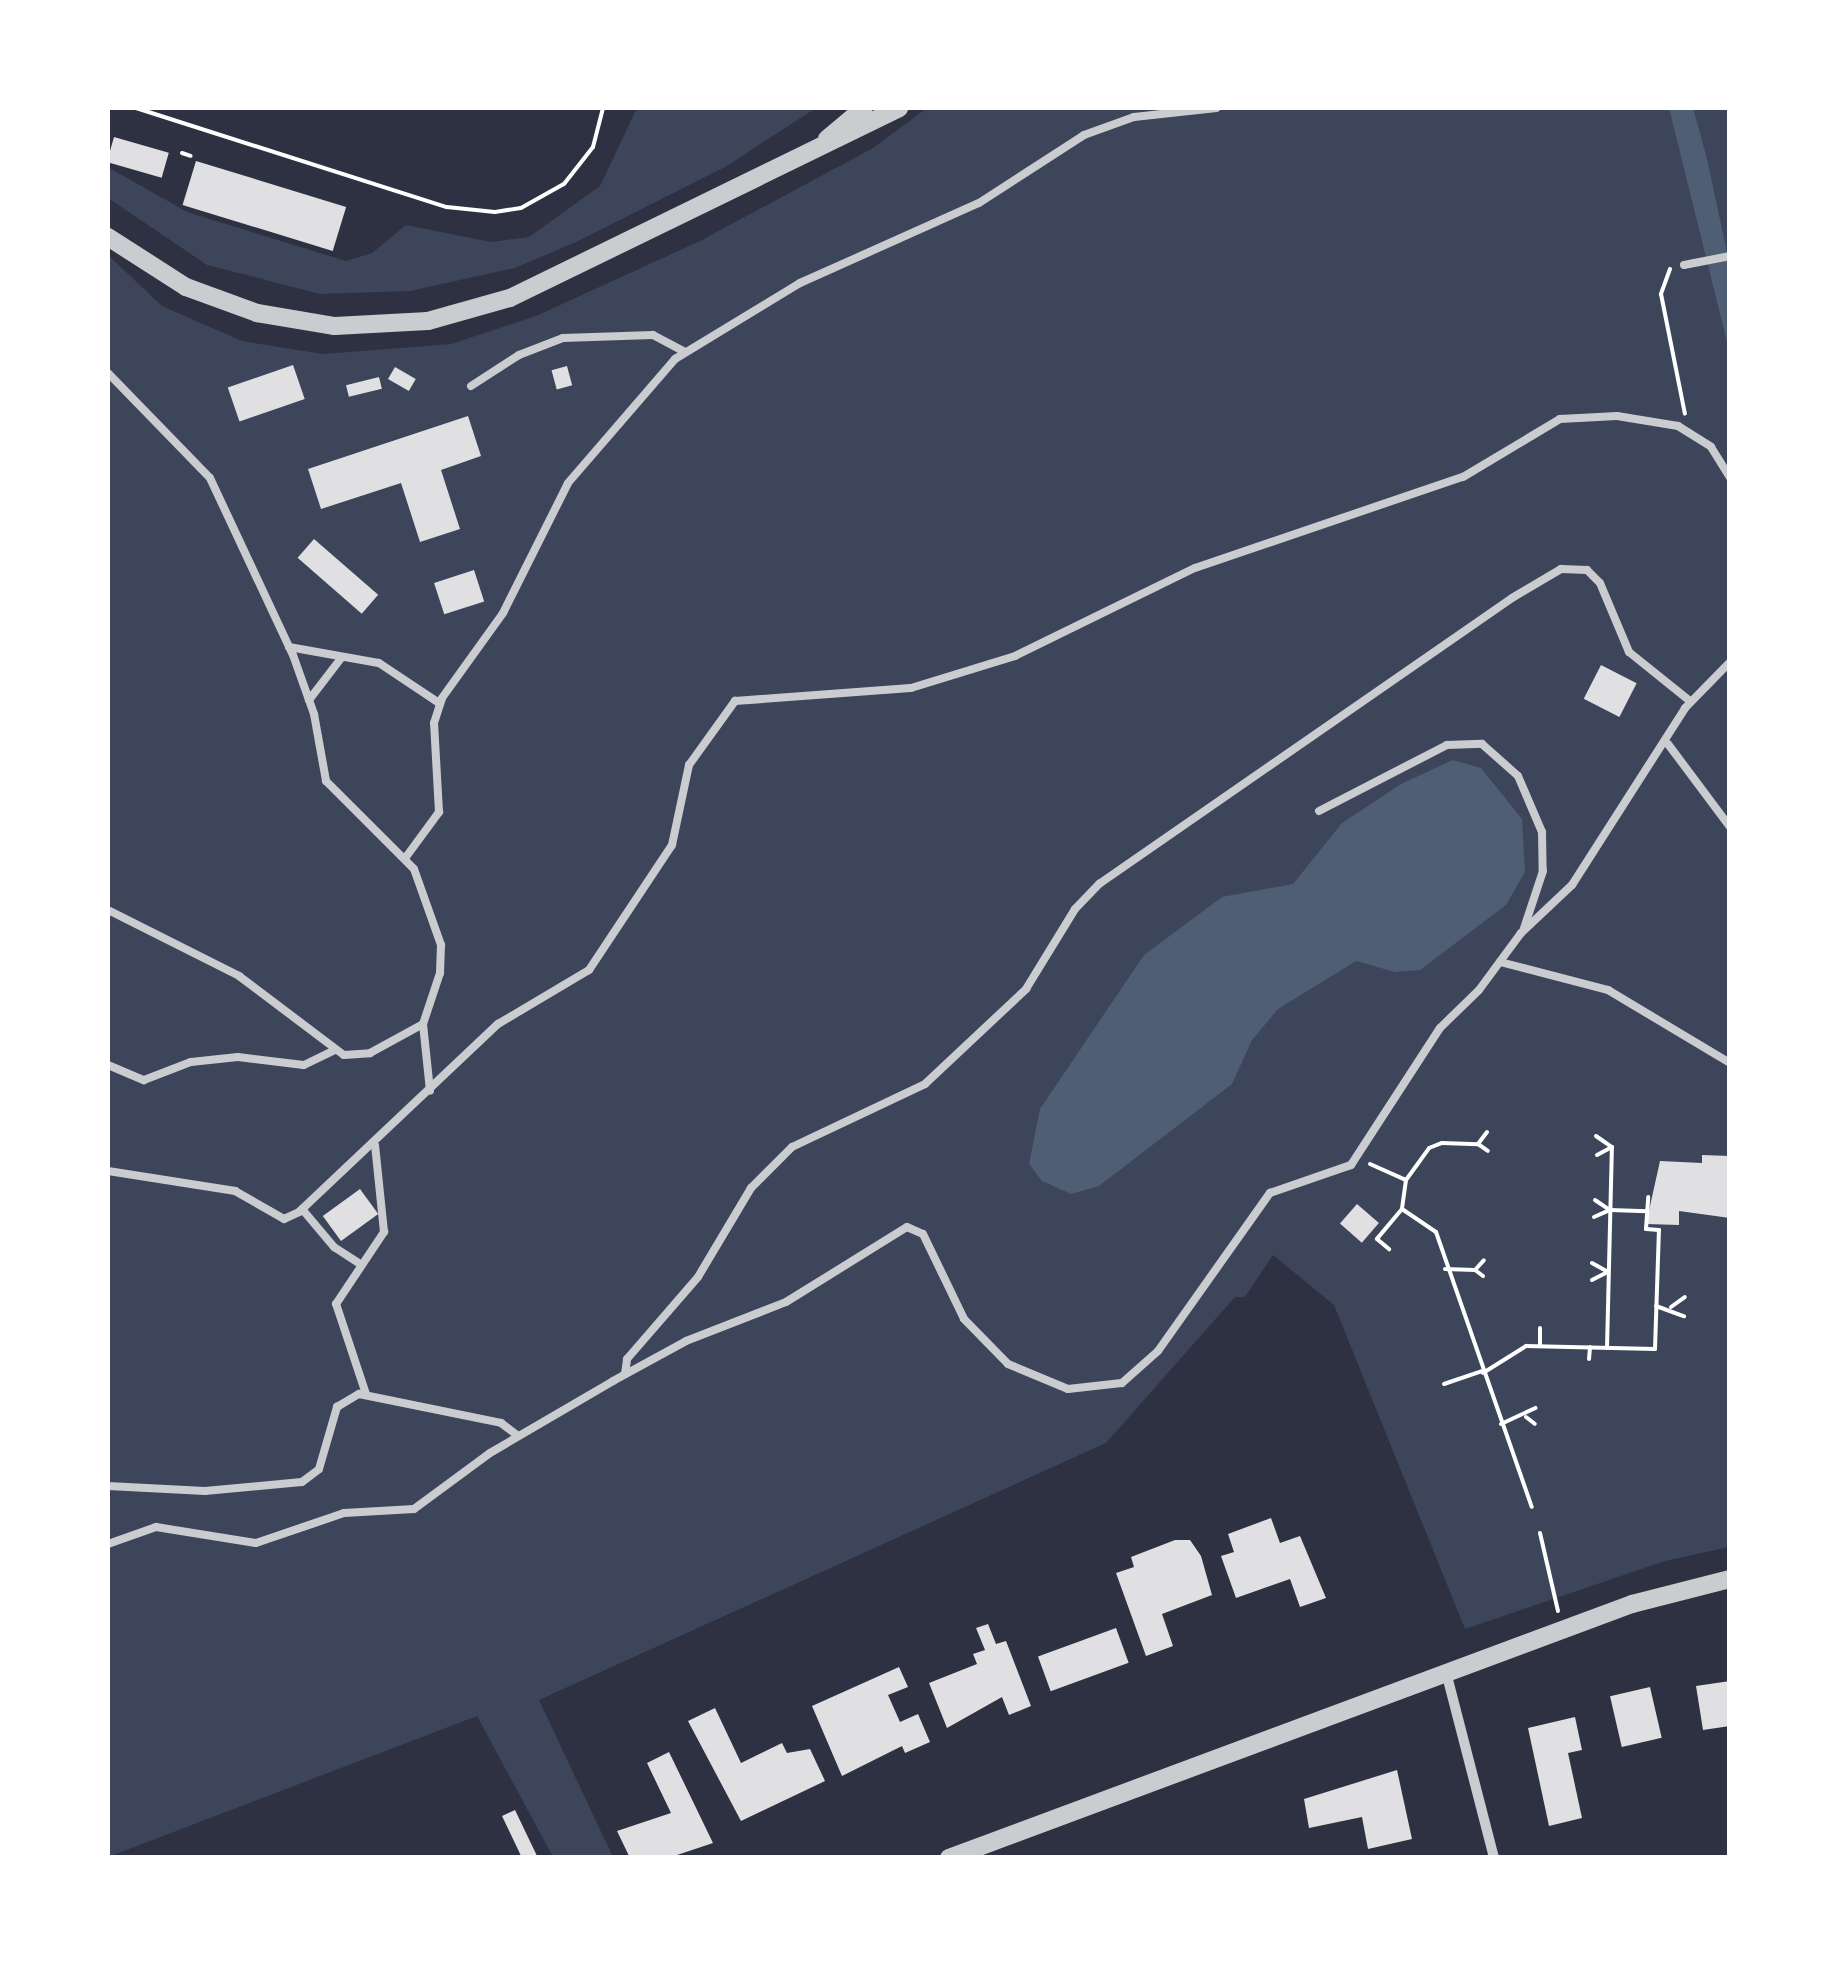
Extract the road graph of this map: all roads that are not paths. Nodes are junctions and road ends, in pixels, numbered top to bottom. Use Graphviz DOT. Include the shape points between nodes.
graph roads {
  1 [pos="864,108"];
  2 [pos="899,108"];
  3 [pos="1217,108"];
  4 [pos="798,160"];
  5 [pos="108,237"];
  6 [pos="1730,256"];
  7 [pos="1684,264"];
  8 [pos="685,352"];
  9 [pos="108,374"];
  10 [pos="471,386"];
  11 [pos="1730,478"];
  12 [pos="290,647"];
  13 [pos="342,658"];
  14 [pos="1730,662"];
  15 [pos="309,700"];
  16 [pos="1690,701"];
  17 [pos="439,703"];
  18 [pos="1668,744"];
  19 [pos="1320,811"];
  20 [pos="1730,827"];
  21 [pos="406,857"];
  22 [pos="108,910"];
  23 [pos="1525,929"];
  24 [pos="1500,962"];
  25 [pos="423,1024"];
  26 [pos="335,1050"];
  27 [pos="1730,1063"];
  28 [pos="108,1065"];
  29 [pos="430,1090"];
  30 [pos="375,1146"];
  31 [pos="108,1171"];
  32 [pos="302,1209"];
  33 [pos="360,1264"];
  34 [pos="625,1374"];
  35 [pos="366,1394"];
  36 [pos="518,1436"];
  37 [pos="108,1486"];
  38 [pos="108,1544"];
  39 [pos="1730,1579"];
  40 [pos="1446,1670"];
  41 [pos="949,1858"];
  42 [pos="1494,1858"];
  1 -- 4 [label="street"];
  2 -- 4 [label="street"];
  3 -- 8 [label="lane" via="1134,117 1084,135 979,203 871,246"];
  4 -- 5 [label="street" via="510,298 408,324 314,324 238,308 177,282"];
  6 -- 7 [label="lane"];
  8 -- 10 [label="lane" via="653,335 563,338"];
  8 -- 17 [label="lane" via="568,483 503,613"];
  9 -- 12 [label="lane" via="210,478"];
  11 -- 29 [label="lane" via="1711,447 1681,428 1617,416 1553,421 1463,477 1194,568 1016,656 911,688 790,692 730,704 686,771 672,845 589,970 498,1024"];
  12 -- 13 [label="lane"];
  12 -- 15 [label="lane"];
  13 -- 15 [label="lane"];
  13 -- 17 [label="lane" via="387,667"];
  14 -- 16 [label="lane"];
  15 -- 21 [label="lane" via="328,786"];
  16 -- 18 [label="lane"];
  16 -- 34 [label="lane" via="1628,652 1592,574 1566,567 1527,588 1099,884 1069,918 1026,990 925,1084 792,1146 751,1188 698,1278 627,1358"];
  17 -- 21 [label="lane" via="439,812"];
  18 -- 20 [label="lane"];
  18 -- 23 [label="lane" via="1572,884"];
  19 -- 23 [label="lane" via="1447,745 1482,744 1518,776 1542,832 1543,871"];
  21 -- 25 [label="lane" via="441,945 440,973"];
  22 -- 26 [label="lane" via="246,980"];
  23 -- 24 [label="lane"];
  24 -- 27 [label="lane" via="1608,990"];
  24 -- 34 [label="lane" via="1440,1028 1357,1158 1343,1172 1270,1193 1158,1351 1115,1385 1060,1388 1000,1358 964,1318 926,1238 910,1228 786,1302 686,1341"];
  25 -- 26 [label="lane" via="361,1056"];
  25 -- 29 [label="lane"];
  26 -- 28 [label="lane" via="313,1064 229,1057 182,1064 144,1080"];
  29 -- 30 [label="lane"];
  30 -- 32 [label="lane"];
  30 -- 33 [label="lane" via="384,1232"];
  31 -- 32 [label="lane" via="235,1191 284,1219"];
  32 -- 33 [label="lane" via="334,1247"];
  33 -- 35 [label="lane" via="336,1304"];
  34 -- 36 [label="lane"];
  35 -- 36 [label="lane" via="501,1423"];
  35 -- 37 [label="lane" via="337,1407 319,1469 302,1482 205,1491"];
  36 -- 38 [label="lane" via="414,1509 355,1510 250,1544 156,1527"];
  39 -- 40 [label="street"];
  40 -- 41 [label="street"];
  40 -- 42 [label="street"];
}
